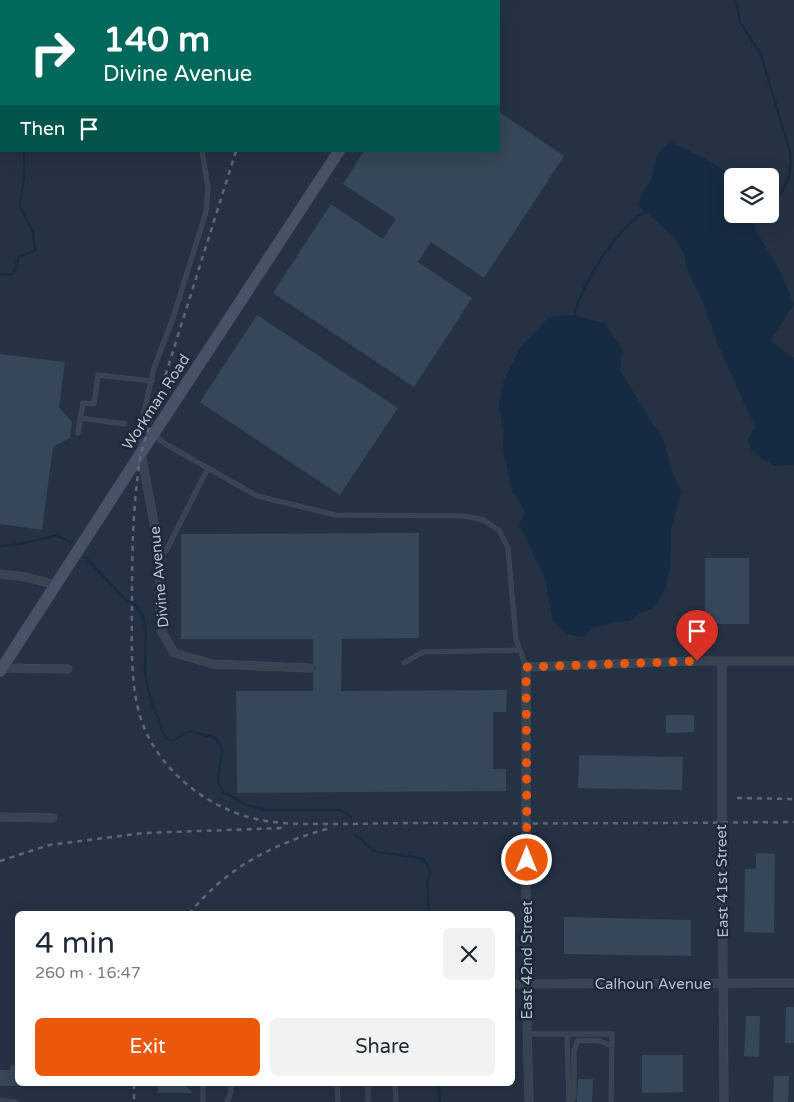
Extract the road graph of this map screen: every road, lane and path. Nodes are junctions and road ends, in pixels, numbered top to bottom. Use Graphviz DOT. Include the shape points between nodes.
graph roads {
  1 [pos="202,152"];
  2 [pos="338,152"];
  3 [pos="152,381"];
  4 [pos="80,418"];
  5 [pos="125,424"];
  6 [pos="78,433"];
  7 [pos="153,434"];
  8 [pos="141,453"];
  9 [pos="208,468"];
  10 [pos="160,555"];
  11 [pos="0,574"];
  12 [pos="56,585"];
  13 [pos="520,650"];
  14 [pos="722,661"];
  15 [pos="794,661"];
  16 [pos="404,663"];
  17 [pos="526,667"];
  18 [pos="310,668"];
  19 [pos="1,669"];
  20 [pos="68,669"];
  21 [pos="0,817"];
  22 [pos="53,818"];
  23 [pos="794,983"];
  24 [pos="515,984"];
  25 [pos="526,984"];
  26 [pos="724,984"];
  27 [pos="528,1034"];
  28 [pos="567,1035"];
  29 [pos="612,1046"];
  30 [pos="204,1086"];
  31 [pos="231,1086"];
  32 [pos="337,1086"];
  33 [pos="368,1086"];
  34 [pos="396,1086"];
  35 [pos="0,1100"];
  36 [pos="16,1102"];
  37 [pos="203,1102"];
  38 [pos="227,1102"];
  39 [pos="338,1102"];
  40 [pos="368,1102"];
  41 [pos="396,1102"];
  42 [pos="529,1102"];
  43 [pos="570,1102"];
  44 [pos="611,1102"];
  45 [pos="724,1102"];
  1 -- 3 [label="lane" via="208,188 206,212"];
  2 -- 7 [label="street, Workman Road"];
  3 -- 4 [label="lane" via="98,376 94,404 83,403"];
  3 -- 8 [label="lane" via="140,429"];
  4 -- 5 [label="lane"];
  4 -- 6 [label="lane"];
  7 -- 8 [label="street, Workman Road"];
  7 -- 9 [label="lane"];
  8 -- 10 [label="street, Divine Avenue"];
  8 -- 12 [label="street, Workman Road"];
  9 -- 10 [label="lane" via="166,551"];
  9 -- 13 [label="lane" via="257,496 335,515 464,516 483,520 499,530 508,548 516,639"];
  10 -- 18 [label="street, Divine Avenue" via="162,632 174,653 213,664"];
  11 -- 12 [label="street"];
  12 -- 19 [label="street, Workman Road"];
  13 -- 16 [label="lane" via="423,652"];
  13 -- 17 [label="lane"];
  14 -- 15 [label="street"];
  14 -- 17 [label="street"];
  14 -- 26 [label="street, East 41st Street"];
  17 -- 25 [label="street, East 42nd Street"];
  19 -- 20 [label="street"];
  21 -- 22 [label="street"];
  23 -- 26 [label="street, Calhoun Avenue"];
  24 -- 25 [label="street, Calhoun Avenue"];
  25 -- 26 [label="street, Calhoun Avenue"];
  25 -- 27 [label="street, East 42nd Street"];
  26 -- 45 [label="street, East 41st Street"];
  27 -- 28 [label="lane"];
  27 -- 42 [label="street, East 42nd Street"];
  28 -- 29 [label="lane" via="612,1034"];
  28 -- 43 [label="lane"];
  29 -- 43 [label="lane" via="600,1041 578,1040 574,1050 574,1097"];
  29 -- 44 [label="lane"];
  30 -- 37 [label="lane"];
  31 -- 38 [label="lane"];
  32 -- 39 [label="lane"];
  33 -- 40 [label="lane"];
  34 -- 41 [label="lane"];
  35 -- 36 [label="lane"];
}
